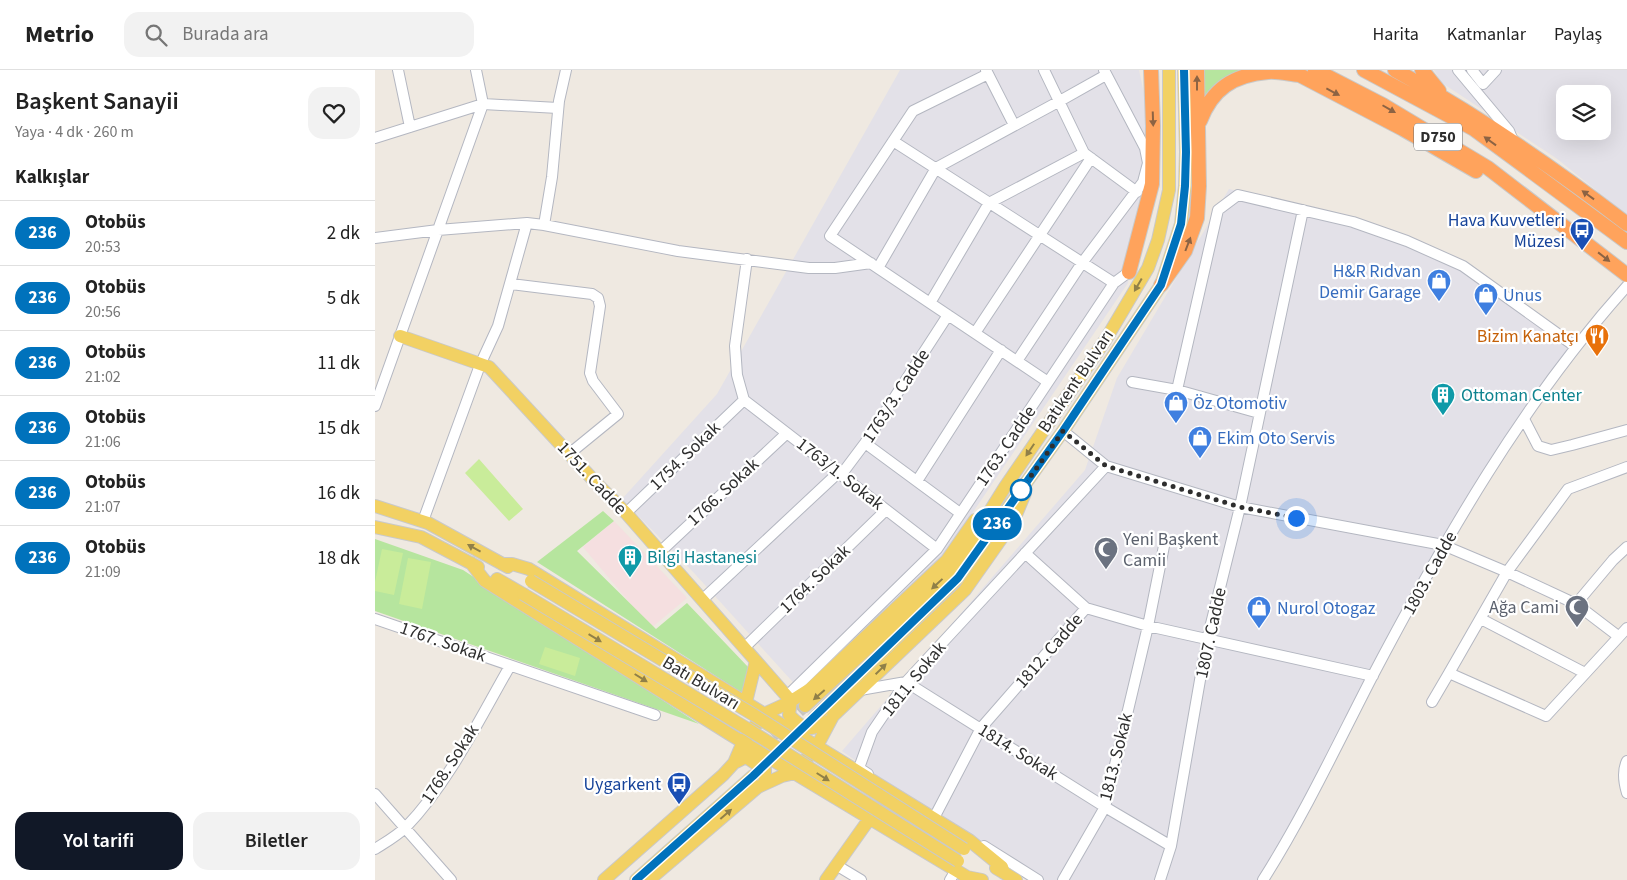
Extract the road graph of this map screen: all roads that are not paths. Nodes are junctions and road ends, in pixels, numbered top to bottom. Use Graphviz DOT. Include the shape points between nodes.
graph roads {
  1 [pos="397,70"];
  2 [pos="476,70"];
  3 [pos="565,70"];
  4 [pos="1044,70"];
  5 [pos="1151,70"];
  6 [pos="1169,70"];
  7 [pos="1184,70"];
  8 [pos="1197,70"];
  9 [pos="1290,70"];
  10 [pos="1364,70"];
  11 [pos="1395,70"];
  12 [pos="1422,70"];
  13 [pos="1458,70"];
  14 [pos="1472,70"];
  15 [pos="1496,70"];
  16 [pos="987,72"];
  17 [pos="1105,72"];
  18 [pos="1309,73"];
  19 [pos="1445,97"];
  20 [pos="1059,102"];
  21 [pos="483,104"];
  22 [pos="559,108"];
  23 [pos="1014,125"];
  24 [pos="1197,126"];
  25 [pos="410,127"];
  26 [pos="375,138"];
  27 [pos="893,141"];
  28 [pos="1514,143"];
  29 [pos="1087,156"];
  30 [pos="936,168"];
  31 [pos="1529,169"];
  32 [pos="1137,192"];
  33 [pos="989,203"];
  34 [pos="1303,210"];
  35 [pos="527,223"];
  36 [pos="544,224"];
  37 [pos="1627,224"];
  38 [pos="438,230"];
  39 [pos="1040,235"];
  40 [pos="375,238"];
  41 [pos="1158,240"];
  42 [pos="1627,242"];
  43 [pos="747,259"];
  44 [pos="1082,263"];
  45 [pos="874,265"];
  46 [pos="1129,272"];
  47 [pos="1627,275"];
  48 [pos="1114,283"];
  49 [pos="511,284"];
  50 [pos="1161,285"];
  51 [pos="1627,286"];
  52 [pos="930,303"];
  53 [pos="948,315"];
  54 [pos="975,333"];
  55 [pos="400,336"];
  56 [pos="1576,347"];
  57 [pos="1001,350"];
  58 [pos="1017,361"];
  59 [pos="480,365"];
  60 [pos="1048,382"];
  61 [pos="1132,382"];
  62 [pos="1177,390"];
  63 [pos="744,400"];
  64 [pos="375,406"];
  65 [pos="1259,413"];
  66 [pos="1524,419"];
  67 [pos="1627,430"];
  68 [pos="1063,431"];
  69 [pos="787,433"];
  70 [pos="865,444"];
  71 [pos="569,454"];
  72 [pos="1106,466"];
  73 [pos="1627,467"];
  74 [pos="1035,470"];
  75 [pos="839,474"];
  76 [pos="917,481"];
  77 [pos="1005,487"];
  78 [pos="375,506"];
  79 [pos="1240,507"];
  80 [pos="886,510"];
  81 [pos="626,513"];
  82 [pos="960,513"];
  83 [pos="423,521"];
  84 [pos="375,527"];
  85 [pos="1165,541"];
  86 [pos="1443,545"];
  87 [pos="1627,546"];
  88 [pos="937,548"];
  89 [pos="660,552"];
  90 [pos="1025,554"];
  91 [pos="471,563"];
  92 [pos="502,564"];
  93 [pos="1507,572"];
  94 [pos="703,600"];
  95 [pos="1576,604"];
  96 [pos="1086,608"];
  97 [pos="375,619"];
  98 [pos="1481,619"];
  99 [pos="1148,626"];
  100 [pos="1627,628"];
  101 [pos="1618,636"];
  102 [pos="1207,640"];
  103 [pos="744,648"];
  104 [pos="756,661"];
  105 [pos="510,666"];
  106 [pos="1449,673"];
  107 [pos="1585,673"];
  108 [pos="1373,676"];
  109 [pos="906,682"];
  110 [pos="860,690"];
  111 [pos="789,698"];
  112 [pos="746,702"];
  113 [pos="1432,702"];
  114 [pos="805,706"];
  115 [pos="764,714"];
  116 [pos="655,715"];
  117 [pos="814,718"];
  118 [pos="829,721"];
  119 [pos="981,728"];
  120 [pos="743,742"];
  121 [pos="817,746"];
  122 [pos="1627,761"];
  123 [pos="738,764"];
  124 [pos="795,773"];
  125 [pos="753,776"];
  126 [pos="765,783"];
  127 [pos="1627,793"];
  128 [pos="375,794"];
  129 [pos="1105,807"];
  130 [pos="935,816"];
  131 [pos="870,818"];
  132 [pos="405,828"];
  133 [pos="1171,846"];
  134 [pos="375,849"];
  135 [pos="836,865"];
  136 [pos="954,870"];
  137 [pos="1004,873"];
  138 [pos="451,880"];
  139 [pos="604,880"];
  140 [pos="611,880"];
  141 [pos="636,880"];
  142 [pos="649,880"];
  143 [pos="826,880"];
  144 [pos="861,880"];
  145 [pos="982,880"];
  146 [pos="1016,880"];
  147 [pos="1038,880"];
  148 [pos="1063,880"];
  149 [pos="1160,880"];
  150 [pos="1263,880"];
  1 -- 25 [label="street"];
  2 -- 21 [label="street"];
  3 -- 22 [label="street"];
  4 -- 20 [label="street"];
  5 -- 46 [label="highway, one-way" via="1153,184"];
  6 -- 41 [label="main road, Batıkent Bulvarı" via="1169,190"];
  7 -- 50 [label="main road, Batıkent Bulvarı" via="1186,152 1181,224"];
  24 -- 8 [label="highway, one-way"];
  9 -- 18 [label="highway"];
  31 -- 10 [label="highway, D750, one-way" via="1474,129"];
  11 -- 19 [label="highway, D750"];
  12 -- 19 [label="highway"];
  13 -- 28 [label="street" via="1509,131"];
  14 -- 15 [label="street" via="1483,84"];
  16 -- 23 [label="street"];
  16 -- 27 [label="street" via="913,112"];
  17 -- 20 [label="street"];
  17 -- 32 [label="street" via="1145,148 1148,163"];
  18 -- 24 [label="highway" via="1269,72 1236,78 1218,90"];
  18 -- 47 [label="highway, one-way" via="1553,217"];
  19 -- 28 [label="highway, D750"];
  20 -- 23 [label="street"];
  20 -- 29 [label="street"];
  21 -- 22 [label="street"];
  21 -- 25 [label="street"];
  21 -- 38 [label="street"];
  22 -- 36 [label="street"];
  23 -- 30 [label="street"];
  50 -- 24 [label="highway, one-way" via="1185,250 1197,218"];
  25 -- 26 [label="street"];
  27 -- 30 [label="street"];
  27 -- 45 [label="street" via="830,236"];
  28 -- 31 [label="highway, D750"];
  37 -- 28 [label="highway, one-way"];
  29 -- 32 [label="street"];
  29 -- 33 [label="street"];
  29 -- 39 [label="street"];
  30 -- 33 [label="street"];
  30 -- 45 [label="street"];
  31 -- 42 [label="highway, D750"];
  32 -- 44 [label="street"];
  33 -- 39 [label="street"];
  33 -- 52 [label="street"];
  34 -- 56 [label="street" via="1353,222 1463,266"];
  34 -- 62 [label="street" via="1238,196 1218,210"];
  34 -- 65 [label="street, 1807. Cadde"];
  35 -- 36 [label="street"];
  35 -- 38 [label="street"];
  35 -- 49 [label="street"];
  36 -- 43 [label="street" via="678,251"];
  38 -- 40 [label="street"];
  38 -- 55 [label="street"];
  39 -- 44 [label="street"];
  39 -- 54 [label="street"];
  41 -- 46 [label="main road"];
  41 -- 77 [label="main road, Batıkent Bulvarı, one-way" via="1148,268 1105,338"];
  43 -- 45 [label="street" via="809,268"];
  43 -- 63 [label="street" via="735,346 737,375"];
  44 -- 48 [label="street"];
  44 -- 58 [label="street"];
  45 -- 52 [label="street"];
  46 -- 48 [label="street, 1763. Cadde"];
  48 -- 60 [label="street, 1763. Cadde"];
  49 -- 59 [label="street" via="498,326"];
  49 -- 71 [label="street" via="592,294 600,303 590,373 593,382 618,414"];
  50 -- 68 [label="main road, Batıkent Bulvarı"];
  51 -- 56 [label="street, 1803. Cadde"];
  52 -- 53 [label="street"];
  53 -- 54 [label="street"];
  53 -- 70 [label="street, 1763/3. Cadde"];
  54 -- 57 [label="street"];
  55 -- 59 [label="main road, 1751. Cadde"];
  55 -- 64 [label="street"];
  56 -- 66 [label="street, 1803. Cadde"];
  57 -- 58 [label="street"];
  57 -- 76 [label="street"];
  58 -- 60 [label="street"];
  59 -- 71 [label="main road, 1751. Cadde" via="489,367"];
  59 -- 83 [label="street"];
  60 -- 82 [label="street, 1763. Cadde"];
  61 -- 62 [label="street"];
  62 -- 65 [label="street"];
  63 -- 69 [label="street, 1763/1. Sokak"];
  63 -- 81 [label="street, 1754. Sokak"];
  65 -- 79 [label="street, 1807. Cadde"];
  66 -- 67 [label="street" via="1539,446 1551,450"];
  66 -- 86 [label="street, 1803. Cadde"];
  68 -- 72 [label="street"];
  68 -- 74 [label="main road, Batıkent Bulvarı"];
  69 -- 75 [label="street, 1763/1. Sokak"];
  69 -- 89 [label="street, 1766. Sokak"];
  70 -- 75 [label="street, 1763/3. Cadde"];
  70 -- 76 [label="street"];
  71 -- 81 [label="main road, 1751. Cadde"];
  72 -- 79 [label="street"];
  72 -- 90 [label="street, 1811. Sokak"];
  73 -- 93 [label="street" via="1568,489"];
  110 -- 74 [label="main road, one-way" via="965,590 1013,522"];
  74 -- 117 [label="main road, Batıkent Bulvarı" via="958,578"];
  75 -- 80 [label="street, 1763/1. Sokak"];
  75 -- 94 [label="street, 1763/3. Cadde"];
  76 -- 82 [label="street"];
  77 -- 111 [label="main road" via="990,499 947,560 810,688"];
  77 -- 114 [label="main road, Batıkent Bulvarı, one-way" via="945,576"];
  78 -- 83 [label="main road, Batı Bulvarı"];
  79 -- 86 [label="street"];
  79 -- 102 [label="street, 1807. Cadde"];
  80 -- 88 [label="street, 1763/1. Sokak"];
  80 -- 103 [label="street, 1764. Sokak"];
  81 -- 89 [label="main road, 1751. Cadde"];
  82 -- 88 [label="street, 1763. Cadde"];
  92 -- 83 [label="main road, Batı Bulvarı, one-way"];
  84 -- 91 [label="main road, Batı Bulvarı" via="421,537"];
  85 -- 99 [label="street, 1813. Sokak"];
  86 -- 93 [label="street"];
  86 -- 108 [label="street, 1803. Cadde"];
  87 -- 95 [label="street"];
  88 -- 111 [label="street, 1763. Cadde"];
  89 -- 94 [label="main road, 1751. Cadde"];
  90 -- 96 [label="street"];
  90 -- 109 [label="street, 1811. Sokak"];
  91 -- 120 [label="main road, one-way" via="485,581"];
  91 -- 136 [label="main road, Batı Bulvarı, one-way, bridge" via="746,728"];
  92 -- 112 [label="main road" via="529,569"];
  92 -- 137 [label="main road, Batı Bulvarı, bridge" via="754,715"];
  93 -- 95 [label="street"];
  93 -- 98 [label="street"];
  94 -- 103 [label="main road, 1751. Cadde"];
  95 -- 101 [label="street"];
  96 -- 99 [label="street, 1812. Cadde"];
  96 -- 119 [label="street, 1812. Cadde"];
  97 -- 105 [label="street, 1767. Sokak"];
  98 -- 106 [label="street"];
  98 -- 107 [label="street"];
  99 -- 102 [label="street, 1812. Cadde"];
  99 -- 129 [label="street, 1813. Sokak"];
  100 -- 101 [label="street"];
  101 -- 107 [label="street"];
  102 -- 108 [label="street, 1812. Cadde"];
  102 -- 133 [label="street, 1807. Cadde"];
  103 -- 104 [label="main road, 1751. Cadde"];
  104 -- 111 [label="main road, 1751. Cadde"];
  104 -- 112 [label="main road"];
  105 -- 116 [label="street, 1767. Sokak"];
  105 -- 132 [label="street, 1768. Sokak" via="465,746 429,800"];
  106 -- 107 [label="street" via="1546,716"];
  106 -- 113 [label="street"];
  108 -- 150 [label="street, 1803. Cadde"];
  109 -- 110 [label="street"];
  109 -- 119 [label="street, 1814. Sokak"];
  109 -- 130 [label="street, 1811. Sokak" via="872,732 859,768"];
  110 -- 118 [label="main road"];
  111 -- 115 [label="main road"];
  111 -- 118 [label="main road" via="789,716 809,729"];
  112 -- 115 [label="main road"];
  115 -- 120 [label="main road"];
  115 -- 121 [label="main road"];
  118 -- 121 [label="main road"];
  119 -- 129 [label="street, 1814. Sokak"];
  119 -- 130 [label="street, 1812. Cadde"];
  120 -- 123 [label="main road"];
  120 -- 124 [label="main road"];
  121 -- 124 [label="main road"];
  121 -- 137 [label="main road" via="969,840 1002,867"];
  122 -- 127 [label="street" via="1624,782"];
  123 -- 126 [label="main road" via="746,757 754,762 765,770"];
  123 -- 139 [label="main road"];
  123 -- 140 [label="main road" via="650,848"];
  124 -- 126 [label="main road"];
  124 -- 131 [label="main road"];
  125 -- 141 [label="main road"];
  142 -- 126 [label="main road, one-way"];
  128 -- 132 [label="street"];
  129 -- 133 [label="street, 1814. Sokak"];
  129 -- 148 [label="street, 1813. Sokak"];
  130 -- 147 [label="street, 1811. Sokak"];
  131 -- 135 [label="main road"];
  131 -- 136 [label="main road"];
  132 -- 134 [label="street, 1768. Sokak"];
  132 -- 138 [label="street"];
  133 -- 149 [label="street, 1807. Cadde"];
  135 -- 143 [label="main road"];
  135 -- 144 [label="street"];
  136 -- 145 [label="main road, Batı Bulvarı"];
  137 -- 146 [label="main road, Batı Bulvarı"];
}
